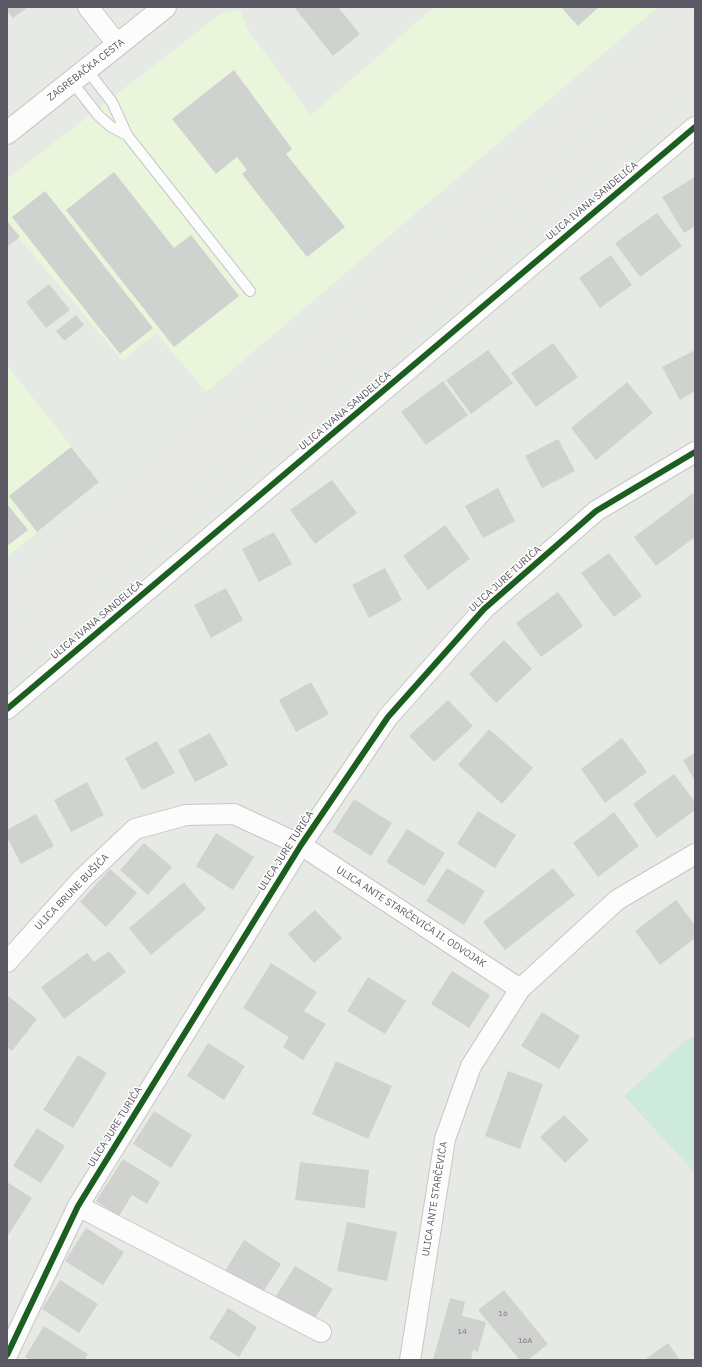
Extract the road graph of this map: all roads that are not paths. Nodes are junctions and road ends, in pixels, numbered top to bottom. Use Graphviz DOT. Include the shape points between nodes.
graph roads {
  1 [pos="88,7"];
  2 [pos="165,7"];
  3 [pos="118,45"];
  4 [pos="79,76"];
  5 [pos="695,127"];
  6 [pos="7,133"];
  7 [pos="127,135"];
  8 [pos="250,292"];
  9 [pos="695,452"];
  10 [pos="7,709"];
  11 [pos="301,845"];
  12 [pos="695,854"];
  13 [pos="7,962"];
  14 [pos="520,989"];
  15 [pos="78,1206"];
  16 [pos="321,1332"];
  17 [pos="7,1356"];
  18 [pos="410,1360"];
  1 -- 3 [label="street"];
  2 -- 3 [label="main road, ZAGREBAČKA CESTA"];
  3 -- 4 [label="main road, ZAGREBAČKA CESTA"];
  4 -- 6 [label="main road, ZAGREBAČKA CESTA"];
  4 -- 7 [label="lane" via="112,102"];
  4 -- 7 [label="lane" via="98,115 110,126"];
  5 -- 10 [label="street, ULICA IVANA SANDELIĆA"];
  7 -- 8 [label="lane"];
  9 -- 11 [label="street, ULICA JURE TURIĆA" via="596,511 484,609 388,718"];
  11 -- 13 [label="street, ULICA BRUNE BUŠIĆA" via="234,814 186,815 135,829 82,879"];
  11 -- 14 [label="street, ULICA ANTE STARČEVIĆA II. ODVOJAK"];
  11 -- 15 [label="street, ULICA JURE TURIĆA"];
  12 -- 14 [label="street, ULICA ANTE STARČEVIĆA" via="617,900"];
  14 -- 18 [label="street, ULICA ANTE STARČEVIĆA" via="472,1066 445,1139"];
  15 -- 16 [label="street"];
  15 -- 17 [label="street, ULICA JURE TURIĆA"];
}
